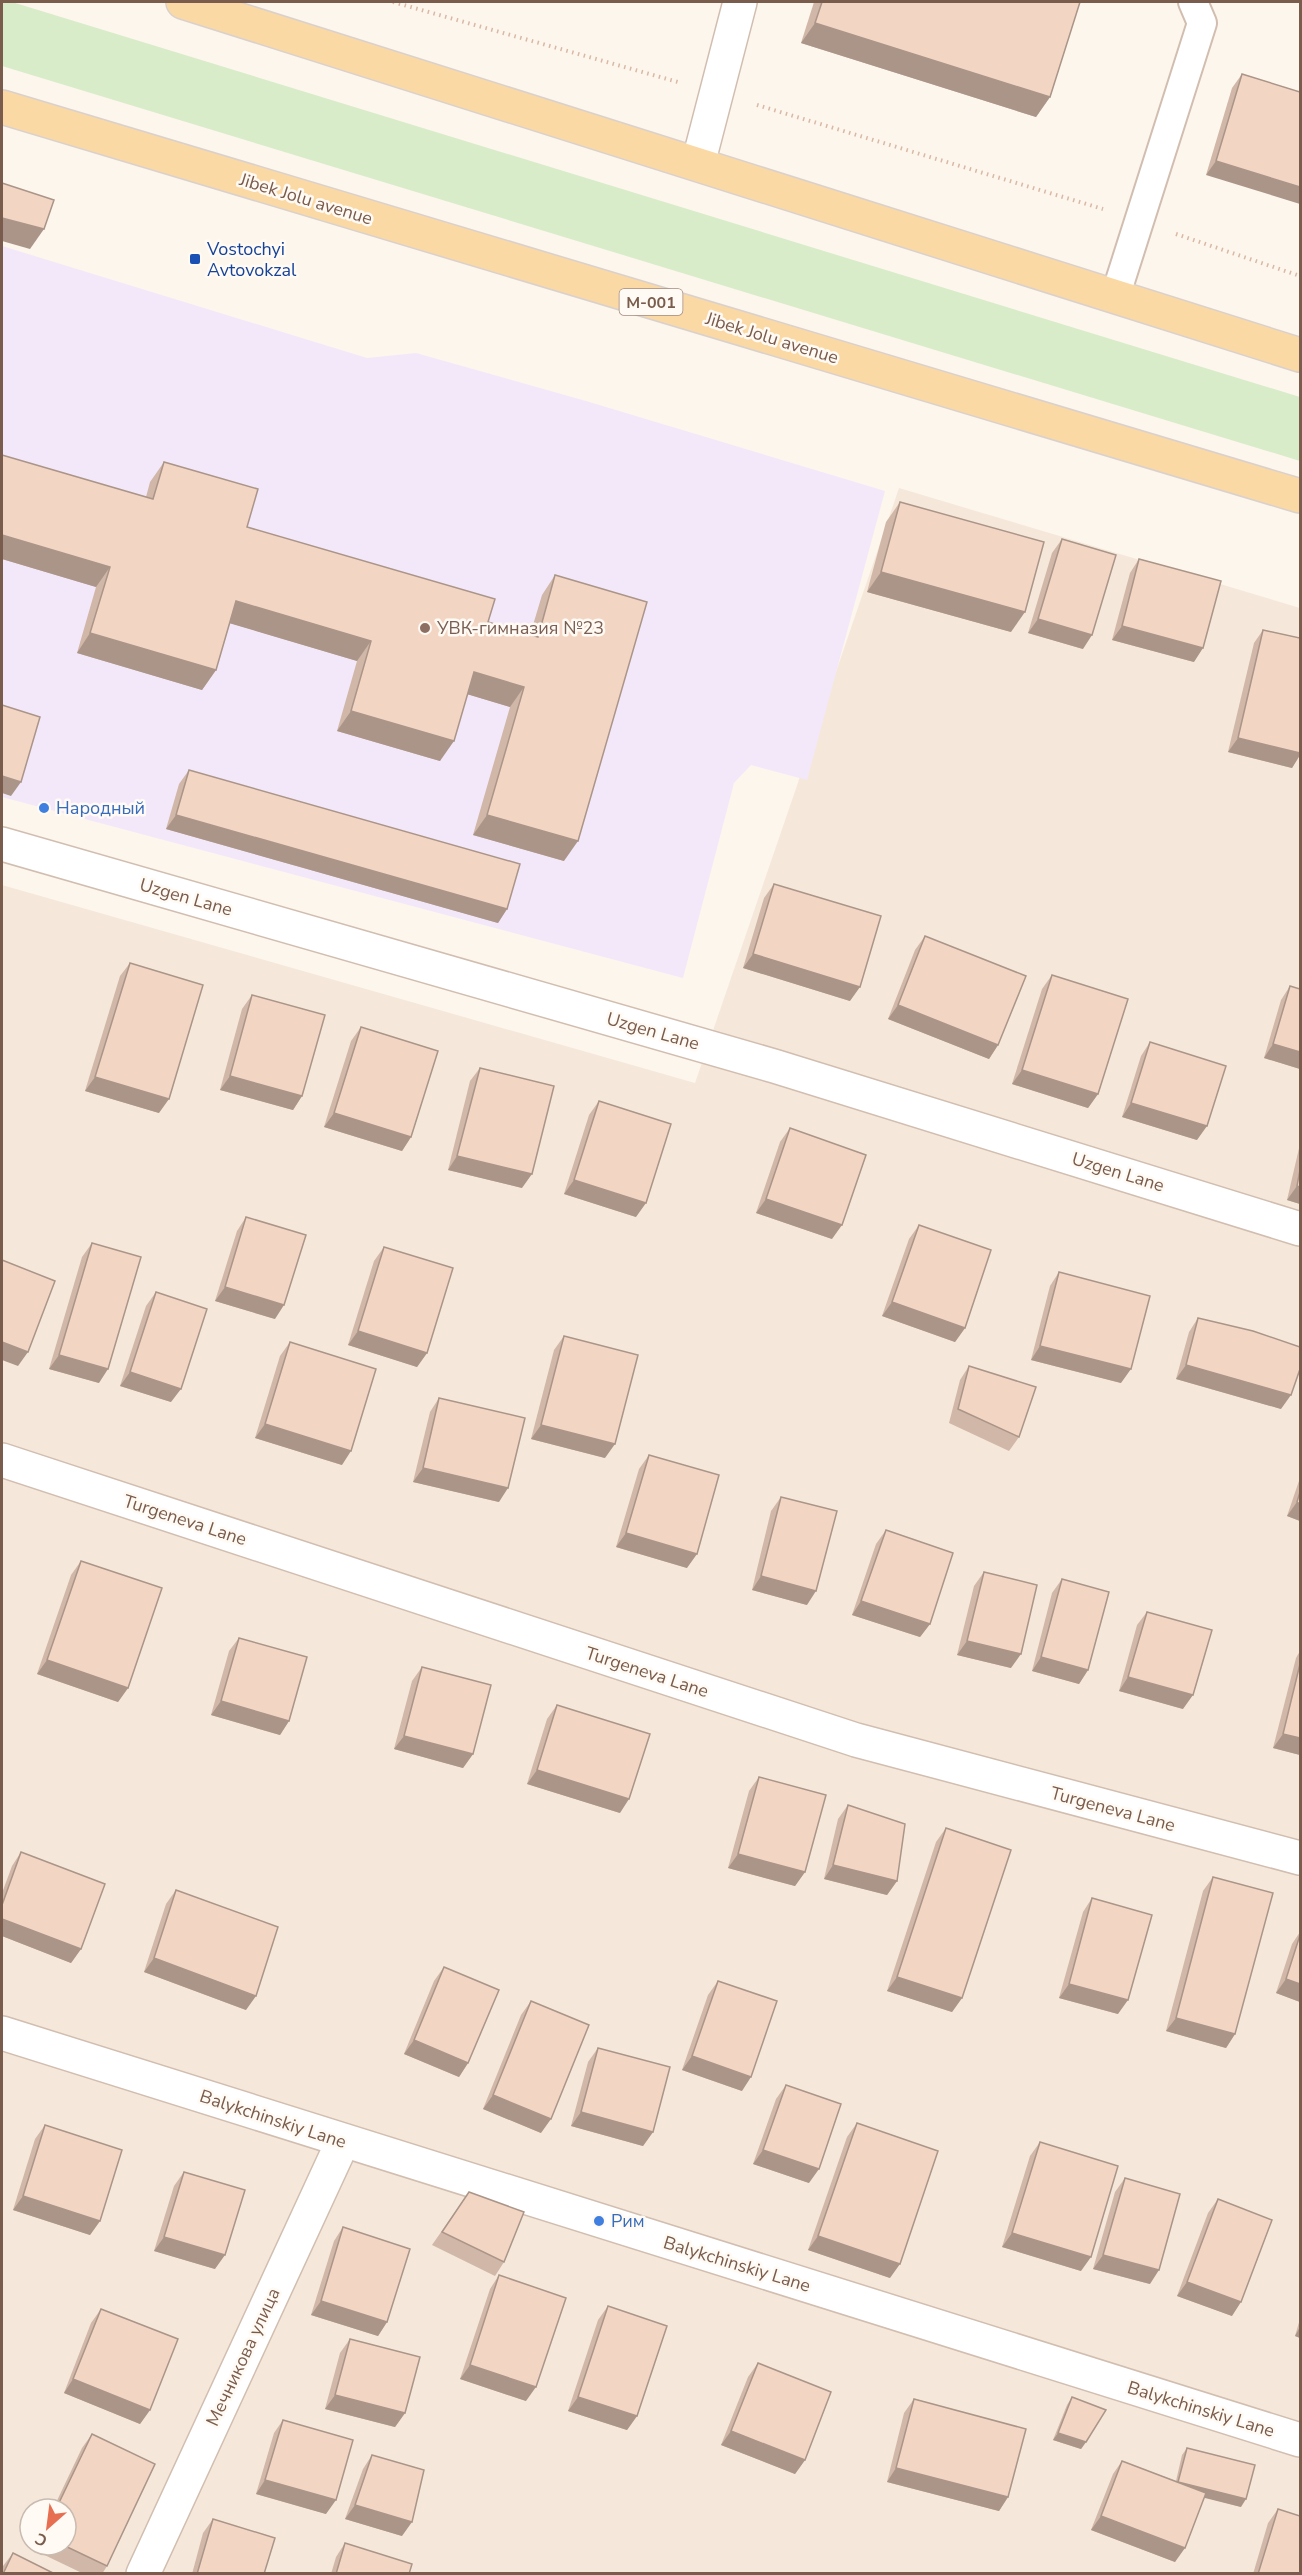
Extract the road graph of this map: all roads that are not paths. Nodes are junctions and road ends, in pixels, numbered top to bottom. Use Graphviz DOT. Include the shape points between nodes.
graph roads {
  1 [pos="183,2"];
  2 [pos="740,2"];
  3 [pos="1193,2"];
  4 [pos="2,107"];
  5 [pos="698,164"];
  6 [pos="1115,297"];
  7 [pos="1300,355"];
  8 [pos="1300,496"];
  9 [pos="2,844"];
  10 [pos="1300,1229"];
  11 [pos="2,1460"];
  12 [pos="1300,1858"];
  13 [pos="2,2033"];
  14 [pos="343,2141"];
  15 [pos="1300,2440"];
  16 [pos="143,2574"];
  1 -- 5 [label="main road"];
  2 -- 5 [label="street"];
  3 -- 6 [label="lane" via="1202,23"];
  4 -- 8 [label="main road, Jibek Jolu avenue / М-001"];
  5 -- 6 [label="main road"];
  6 -- 7 [label="main road"];
  9 -- 10 [label="street, Uzgen Lane" via="774,1066"];
  11 -- 12 [label="street, Turgeneva Lane" via="856,1740"];
  13 -- 14 [label="street, Balykchinskiy Lane"];
  14 -- 15 [label="street, Balykchinskiy Lane"];
  14 -- 16 [label="street, Мечникова улица"];
}
